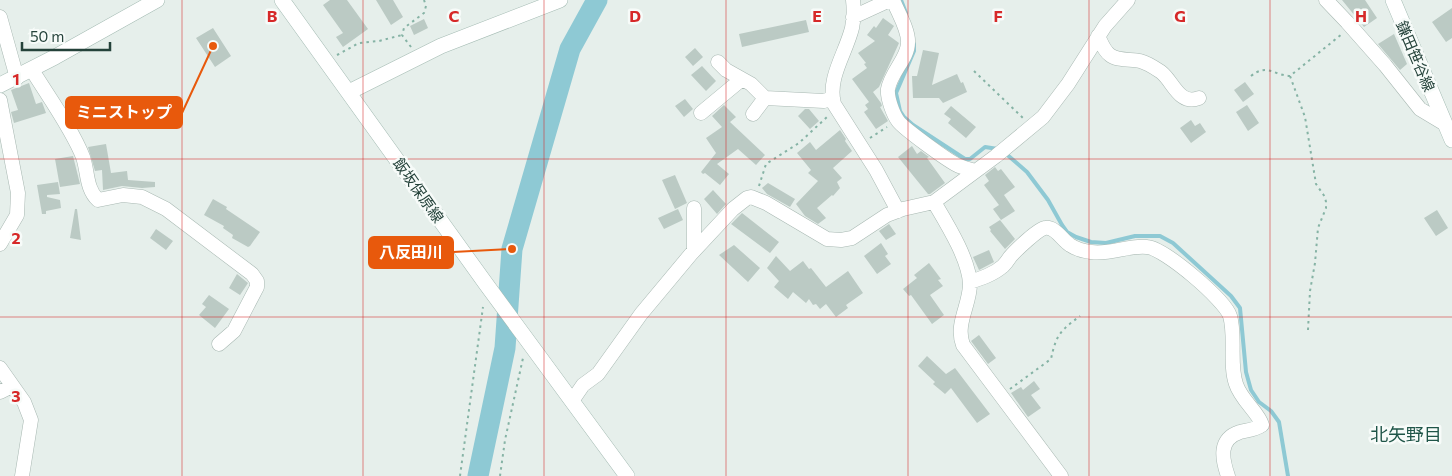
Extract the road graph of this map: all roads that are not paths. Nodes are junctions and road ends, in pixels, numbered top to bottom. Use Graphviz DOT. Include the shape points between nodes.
graph roads {
  1 [pos="157,0"];
  2 [pos="282,0"];
  3 [pos="560,0"];
  4 [pos="853,0"];
  5 [pos="892,0"];
  6 [pos="1128,0"];
  7 [pos="1326,0"];
  8 [pos="1393,0"];
  9 [pos="0,17"];
  10 [pos="853,17"];
  11 [pos="1098,36"];
  12 [pos="718,62"];
  13 [pos="32,70"];
  14 [pos="17,78"];
  15 [pos="742,78"];
  16 [pos="0,85"];
  17 [pos="350,92"];
  18 [pos="765,98"];
  19 [pos="1199,98"];
  20 [pos="0,100"];
  21 [pos="835,104"];
  22 [pos="701,113"];
  23 [pos="754,114"];
  24 [pos="1445,124"];
  25 [pos="1452,140"];
  26 [pos="975,171"];
  27 [pos="934,202"];
  28 [pos="694,208"];
  29 [pos="898,211"];
  30 [pos="0,244"];
  31 [pos="694,250"];
  32 [pos="970,282"];
  33 [pos="219,344"];
  34 [pos="0,368"];
  35 [pos="6,389"];
  36 [pos="572,401"];
  37 [pos="22,476"];
  38 [pos="627,476"];
  39 [pos="1061,476"];
  40 [pos="1228,476"];
  1 -- 13 [label="main road"];
  2 -- 17 [label="main road, 飯坂保原線"];
  3 -- 17 [label="main road" via="441,46"];
  4 -- 10 [label="street"];
  5 -- 10 [label="street"];
  5 -- 26 [label="street" via="908,43 888,91 897,120 956,165"];
  6 -- 11 [label="street"];
  7 -- 24 [label="street" via="1420,109"];
  8 -- 24 [label="main road, 鎌田笹谷線"];
  9 -- 14 [label="street"];
  10 -- 21 [label="street" via="834,81 832,95"];
  11 -- 19 [label="street" via="1112,57 1150,65 1162,73 1180,95 1188,100"];
  11 -- 26 [label="street" via="1043,117"];
  12 -- 15 [label="street"];
  13 -- 14 [label="main road"];
  13 -- 33 [label="street" via="83,157 91,194 98,200 123,195 142,196 166,209 257,281 234,331"];
  14 -- 16 [label="main road"];
  15 -- 18 [label="street"];
  15 -- 22 [label="street"];
  17 -- 36 [label="main road, 飯坂保原線"];
  18 -- 21 [label="street"];
  18 -- 23 [label="street"];
  20 -- 30 [label="street" via="18,194 17,215"];
  21 -- 29 [label="street"];
  24 -- 25 [label="main road, 鎌田笹谷線"];
  26 -- 27 [label="street"];
  27 -- 29 [label="street"];
  27 -- 32 [label="street" via="966,263"];
  28 -- 31 [label="street"];
  29 -- 31 [label="street" via="852,238 833,240 766,202 747,198"];
  31 -- 36 [label="street" via="641,314 598,374 583,385"];
  32 -- 39 [label="street" via="960,331 963,345"];
  32 -- 40 [label="street" via="998,270 1020,248 1048,228 1078,249 1105,253 1148,247 1175,262 1226,307 1231,317 1235,383 1261,419 1262,425 1255,430 1237,433 1224,442"];
  34 -- 35 [label="street"];
  35 -- 37 [label="street" via="24,402 30,420"];
  36 -- 38 [label="main road, 飯坂保原線"];
}
